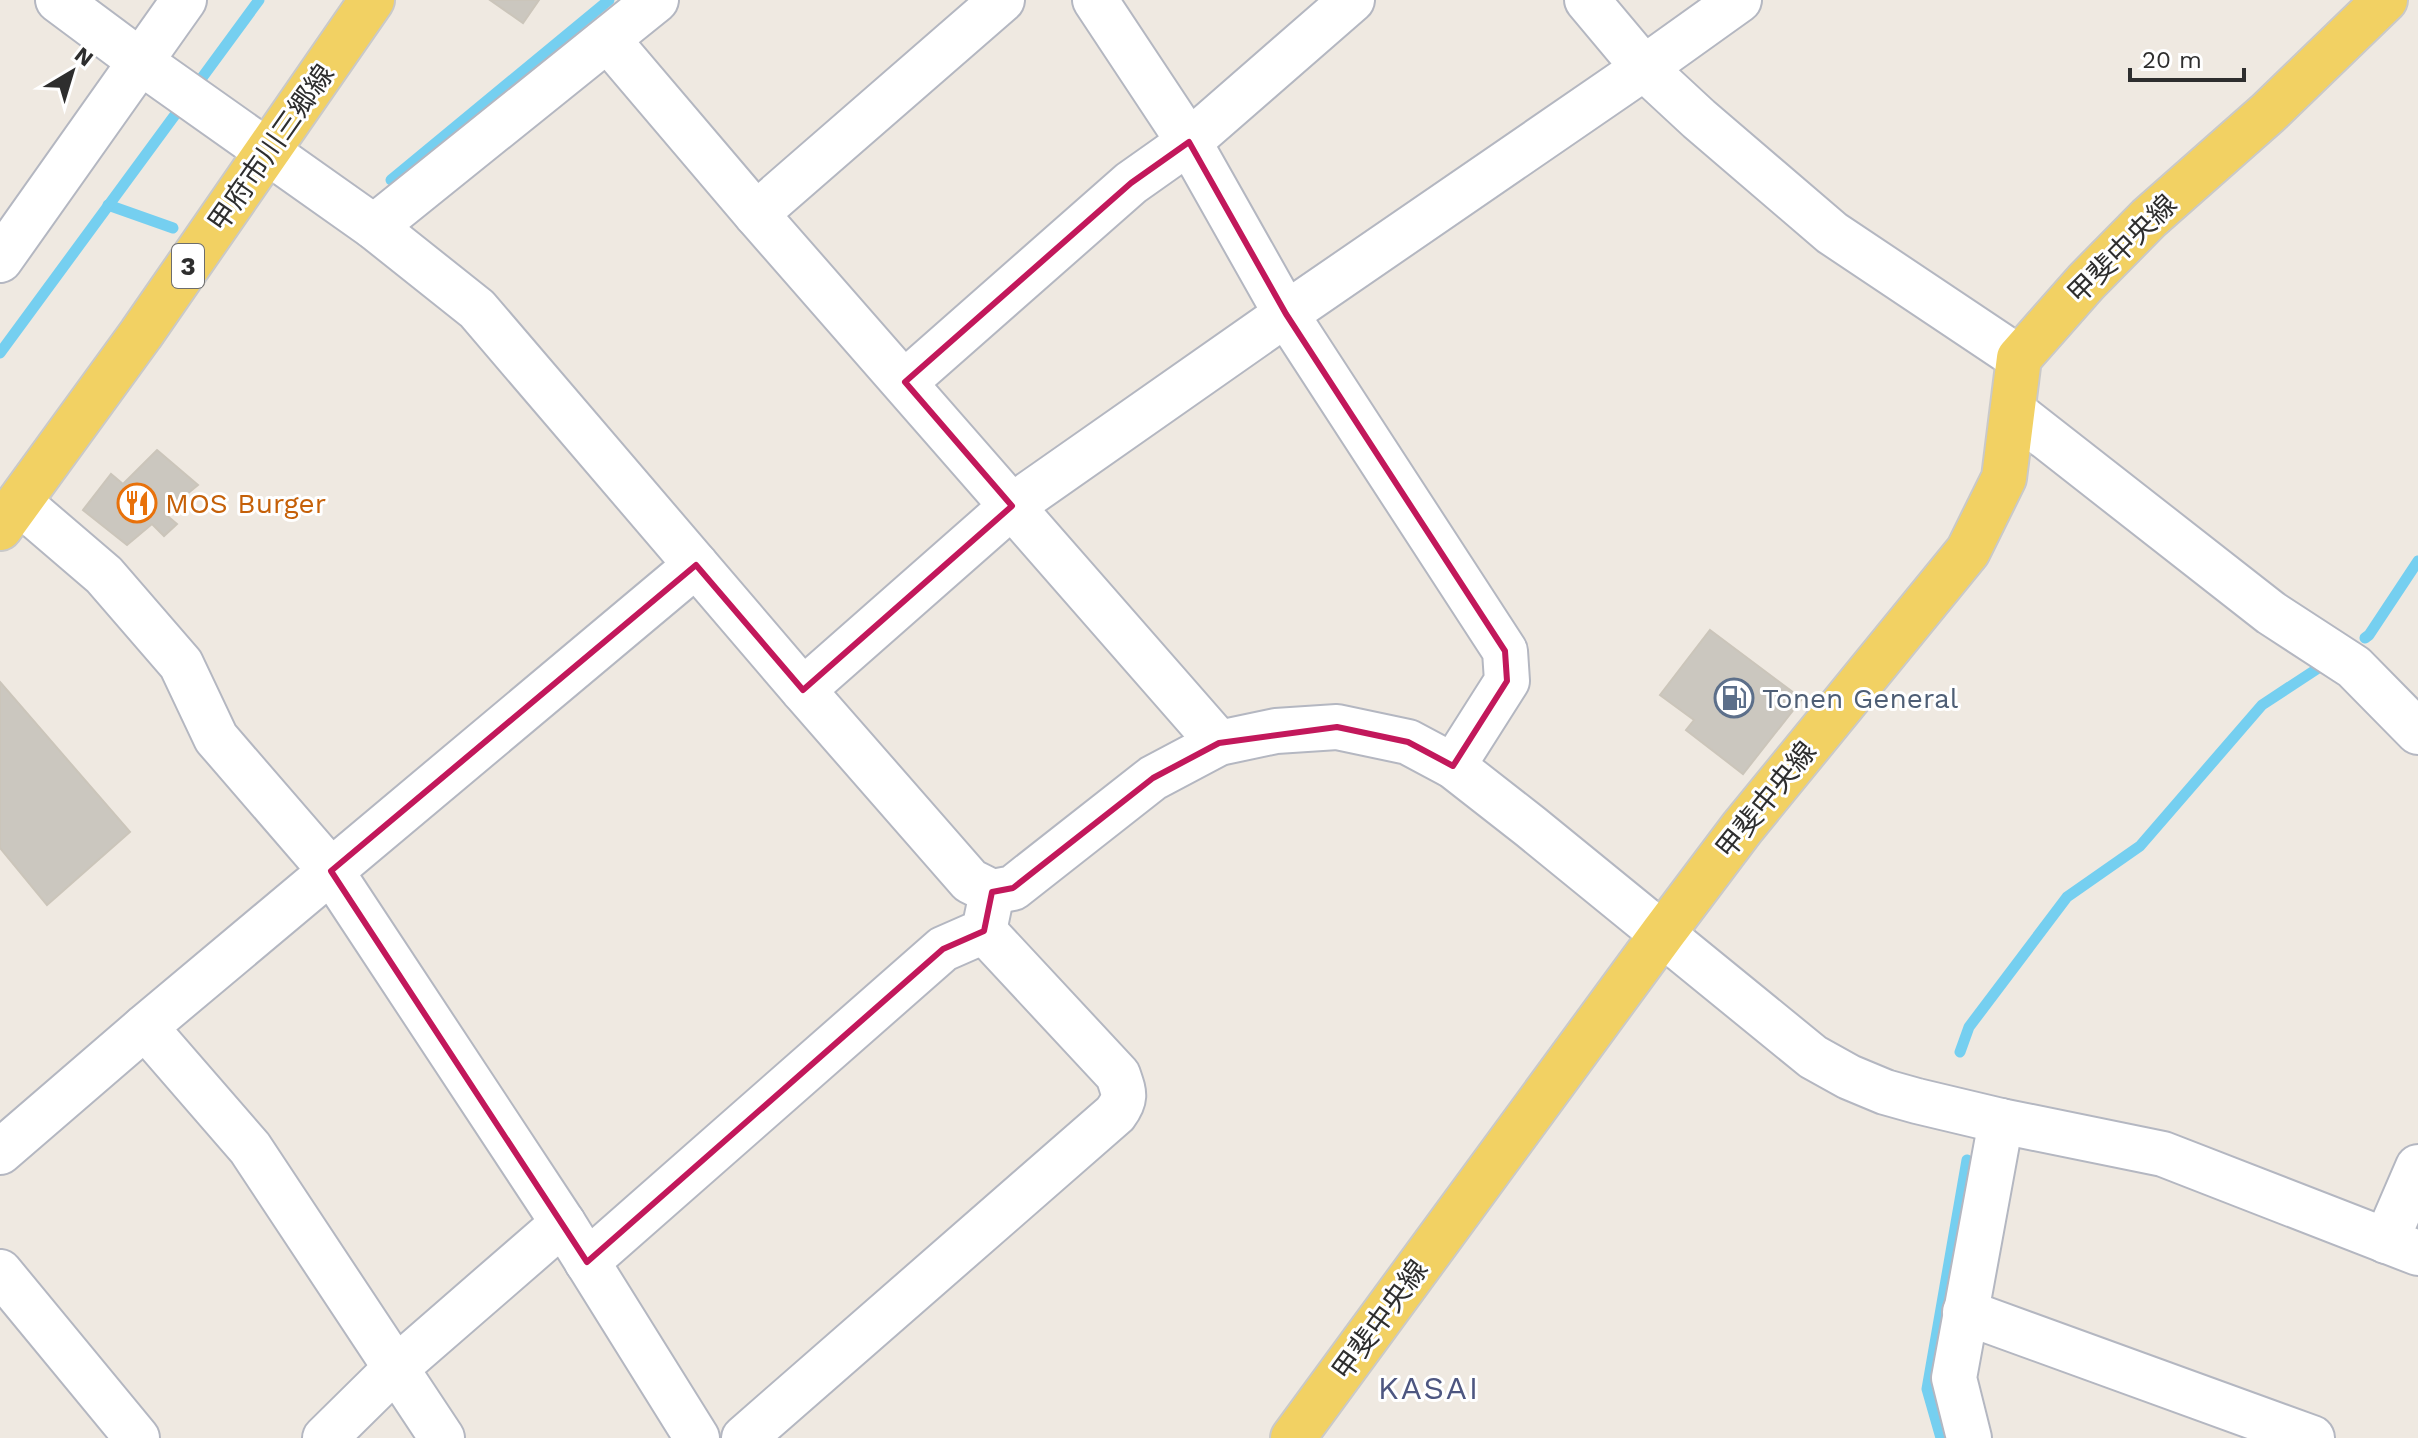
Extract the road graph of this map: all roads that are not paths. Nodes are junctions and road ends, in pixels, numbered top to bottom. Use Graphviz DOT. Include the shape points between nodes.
graph roads {
  1 [pos="58,0"];
  2 [pos="184,0"];
  3 [pos="372,0"];
  4 [pos="656,0"];
  5 [pos="1002,0"];
  6 [pos="1095,0"];
  7 [pos="1352,0"];
  8 [pos="1587,0"];
  9 [pos="1739,0"];
  10 [pos="2385,0"];
  11 [pos="608,40"];
  12 [pos="146,66"];
  13 [pos="1644,68"];
  14 [pos="1189,142"];
  15 [pos="268,152"];
  16 [pos="756,214"];
  17 [pos="374,227"];
  18 [pos="0,260"];
  19 [pos="1286,314"];
  20 [pos="2019,358"];
  21 [pos="905,382"];
  22 [pos="2013,411"];
  23 [pos="1012,506"];
  24 [pos="10,516"];
  25 [pos="696,565"];
  26 [pos="803,690"];
  27 [pos="2418,732"];
  28 [pos="1219,743"];
  29 [pos="1453,766"];
  30 [pos="331,871"];
  31 [pos="988,912"];
  32 [pos="1663,933"];
  33 [pos="145,1027"];
  34 [pos="2001,1121"];
  35 [pos="0,1152"];
  36 [pos="2418,1167"];
  37 [pos="563,1223"];
  38 [pos="2402,1247"];
  39 [pos="587,1262"];
  40 [pos="0,1272"];
  41 [pos="1965,1312"];
  42 [pos="395,1369"];
  43 [pos="137,1438"];
  44 [pos="325,1438"];
  45 [pos="442,1438"];
  46 [pos="697,1438"];
  47 [pos="744,1438"];
  48 [pos="1293,1438"];
  49 [pos="1969,1438"];
  50 [pos="2312,1438"];
  1 -- 12 [label="street"];
  2 -- 12 [label="street"];
  3 -- 15 [label="main road, 甲府市川三郷線 / 3"];
  4 -- 11 [label="street"];
  5 -- 16 [label="street"];
  6 -- 14 [label="street"];
  7 -- 14 [label="street"];
  8 -- 13 [label="street"];
  9 -- 13 [label="street"];
  10 -- 20 [label="main road, 甲斐中央線" via="2149,218"];
  11 -- 16 [label="street"];
  11 -- 17 [label="street"];
  12 -- 15 [label="street"];
  12 -- 18 [label="street"];
  13 -- 19 [label="street"];
  13 -- 20 [label="street" via="1832,233"];
  14 -- 19 [label="street"];
  14 -- 21 [label="street" via="1131,183"];
  15 -- 17 [label="street"];
  15 -- 24 [label="main road, 甲府市川三郷線 / 3"];
  16 -- 21 [label="street"];
  17 -- 25 [label="street" via="477,309"];
  19 -- 23 [label="street"];
  19 -- 29 [label="street" via="1505,651 1507,681"];
  20 -- 22 [label="main road, 甲斐中央線"];
  21 -- 23 [label="street"];
  22 -- 27 [label="street" via="2271,613 2354,667"];
  22 -- 32 [label="main road, 甲斐中央線" via="2004,478 1968,551"];
  23 -- 26 [label="street"];
  23 -- 28 [label="street"];
  24 -- 30 [label="street" via="104,575 181,664 216,738"];
  25 -- 26 [label="street"];
  25 -- 30 [label="street"];
  26 -- 31 [label="street" via="970,881"];
  28 -- 29 [label="street" via="1276,731 1337,727 1408,742"];
  28 -- 31 [label="street" via="1153,778"];
  29 -- 32 [label="street"];
  30 -- 33 [label="street"];
  30 -- 37 [label="street"];
  31 -- 39 [label="street"];
  31 -- 47 [label="street" via="1118,1075 1122,1104"];
  32 -- 34 [label="street" via="1813,1057 1895,1095"];
  32 -- 48 [label="main road, 甲斐中央線"];
  33 -- 35 [label="street"];
  33 -- 42 [label="street" via="250,1148"];
  34 -- 38 [label="street" via="2163,1154"];
  34 -- 41 [label="street"];
  36 -- 38 [label="street"];
  37 -- 39 [label="street"];
  37 -- 42 [label="street"];
  39 -- 46 [label="street"];
  40 -- 43 [label="street"];
  41 -- 49 [label="street" via="1954,1378"];
  41 -- 50 [label="street"];
  42 -- 44 [label="street"];
  42 -- 45 [label="street"];
}
